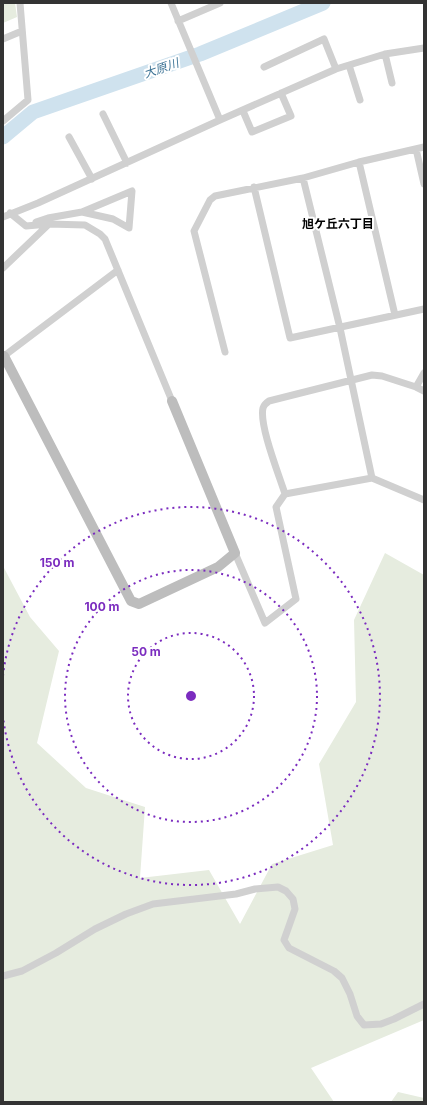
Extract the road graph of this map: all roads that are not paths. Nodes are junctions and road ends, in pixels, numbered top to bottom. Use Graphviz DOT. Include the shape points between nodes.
graph roads {
  1 [pos="20,3"];
  2 [pos="170,3"];
  3 [pos="220,3"];
  4 [pos="178,21"];
  5 [pos="22,31"];
  6 [pos="3,40"];
  7 [pos="424,48"];
  8 [pos="385,54"];
  9 [pos="349,65"];
  10 [pos="264,67"];
  11 [pos="336,69"];
  12 [pos="392,83"];
  13 [pos="281,93"];
  14 [pos="360,100"];
  15 [pos="243,111"];
  16 [pos="103,114"];
  17 [pos="220,120"];
  18 [pos="3,121"];
  19 [pos="69,137"];
  20 [pos="424,147"];
  21 [pos="416,149"];
  22 [pos="359,162"];
  23 [pos="127,163"];
  24 [pos="303,178"];
  25 [pos="92,180"];
  26 [pos="424,184"];
  27 [pos="254,187"];
  28 [pos="82,212"];
  29 [pos="10,213"];
  30 [pos="3,217"];
  31 [pos="49,224"];
  32 [pos="26,226"];
  33 [pos="3,268"];
  34 [pos="118,270"];
  35 [pos="424,309"];
  36 [pos="395,316"];
  37 [pos="340,328"];
  38 [pos="225,352"];
  39 [pos="4,356"];
  40 [pos="424,373"];
  41 [pos="351,379"];
  42 [pos="416,387"];
  43 [pos="424,391"];
  44 [pos="172,401"];
  45 [pos="372,478"];
  46 [pos="285,494"];
  47 [pos="424,500"];
  48 [pos="235,553"];
  49 [pos="3,976"];
  50 [pos="424,1004"];
  1 -- 5 [label="street"];
  2 -- 4 [label="street"];
  3 -- 4 [label="street"];
  4 -- 17 [label="street"];
  5 -- 6 [label="street"];
  5 -- 18 [label="street" via="28,100"];
  7 -- 8 [label="street"];
  8 -- 9 [label="street"];
  8 -- 12 [label="street"];
  9 -- 11 [label="street"];
  9 -- 14 [label="street"];
  10 -- 11 [label="street" via="324,39"];
  11 -- 13 [label="street"];
  13 -- 15 [label="street"];
  13 -- 15 [label="street" via="291,116 252,132"];
  15 -- 17 [label="street"];
  16 -- 23 [label="street"];
  17 -- 23 [label="street"];
  19 -- 25 [label="street"];
  20 -- 21 [label="street"];
  21 -- 22 [label="street"];
  21 -- 26 [label="street"];
  22 -- 24 [label="street"];
  22 -- 36 [label="street"];
  23 -- 25 [label="street"];
  24 -- 27 [label="street"];
  24 -- 37 [label="street"];
  25 -- 29 [label="street" via="38,204"];
  27 -- 37 [label="street" via="290,338"];
  27 -- 38 [label="street" via="215,196 210,200 194,231"];
  28 -- 28 [label="street" via="96,206 132,191 129,228 113,219"];
  28 -- 32 [label="street" via="48,218"];
  29 -- 30 [label="street"];
  29 -- 32 [label="street"];
  31 -- 32 [label="street"];
  31 -- 33 [label="street"];
  31 -- 34 [label="street" via="85,225 94,230 105,240"];
  34 -- 39 [label="street"];
  34 -- 44 [label="street"];
  35 -- 36 [label="street"];
  36 -- 37 [label="street"];
  37 -- 41 [label="street"];
  39 -- 48 [label="street" via="131,601 139,604 218,567"];
  40 -- 42 [label="street"];
  41 -- 42 [label="street" via="382,376"];
  41 -- 45 [label="street"];
  41 -- 46 [label="street" via="269,401 263,407 262,418"];
  42 -- 43 [label="street"];
  44 -- 48 [label="street"];
  45 -- 46 [label="street"];
  45 -- 47 [label="street"];
  46 -- 48 [label="street" via="276,508 296,599 265,623"];
  49 -- 50 [label="street" via="22,971 95,929 153,904 278,887 293,899 295,909 284,940 288,948 334,971 342,978 357,1016 364,1025 381,1024"];
}
